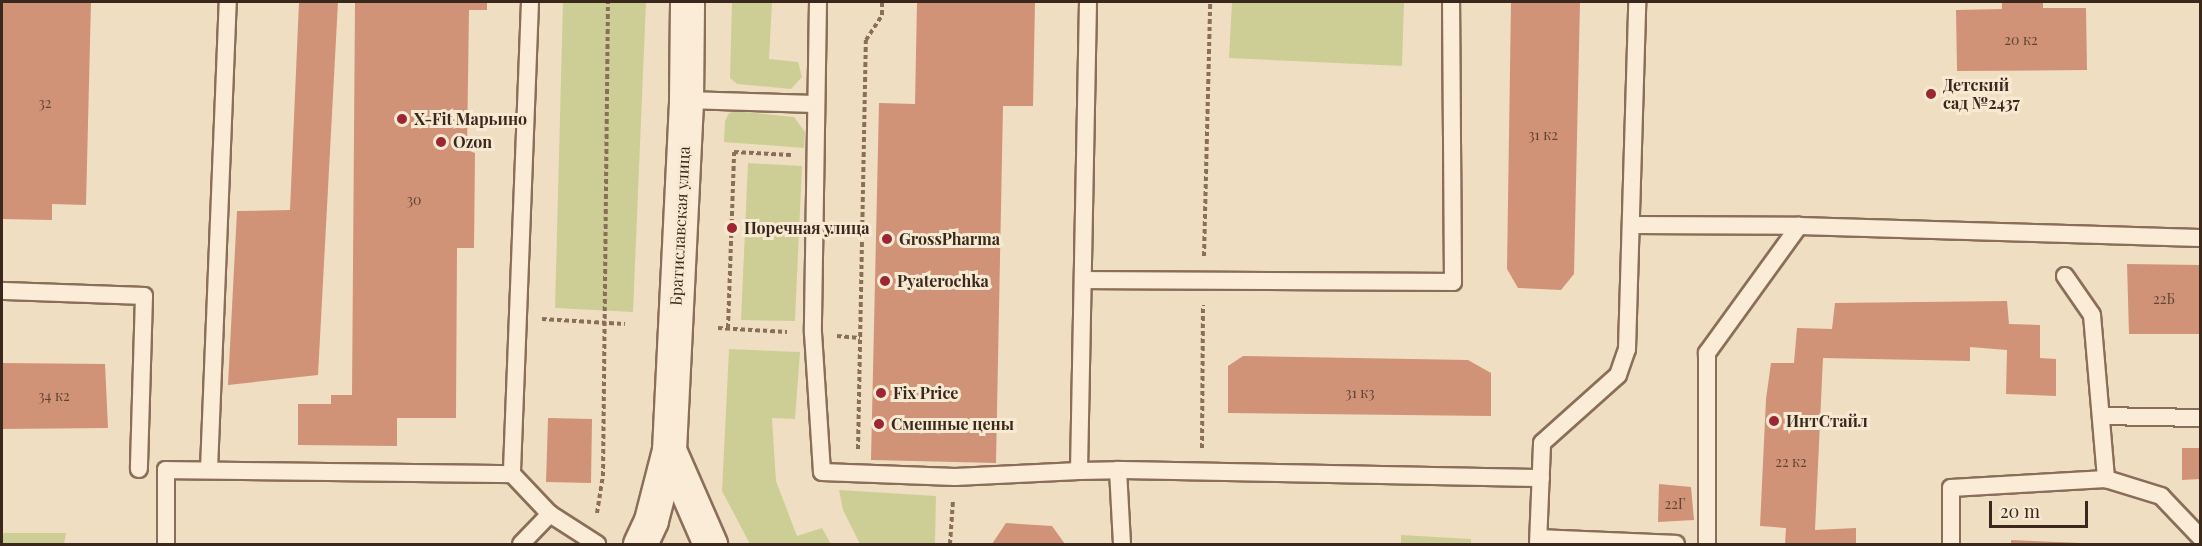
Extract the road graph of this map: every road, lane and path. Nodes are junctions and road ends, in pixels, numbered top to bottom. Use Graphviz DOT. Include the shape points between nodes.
graph roads {
  1 [pos="228,2"];
  2 [pos="530,2"];
  3 [pos="608,2"];
  4 [pos="687,2"];
  5 [pos="818,2"];
  6 [pos="882,2"];
  7 [pos="1088,2"];
  8 [pos="1210,2"];
  9 [pos="1451,2"];
  10 [pos="1637,2"];
  11 [pos="686,100"];
  12 [pos="815,104"];
  13 [pos="814,157"];
  14 [pos="1632,225"];
  15 [pos="1799,226"];
  16 [pos="2200,238"];
  17 [pos="2065,276"];
  18 [pos="1083,280"];
  19 [pos="1203,280"];
  20 [pos="2,291"];
  21 [pos="519,318"];
  22 [pos="604,323"];
  23 [pos="625,324"];
  24 [pos="728,328"];
  25 [pos="2103,416"];
  26 [pos="2200,418"];
  27 [pos="669,450"];
  28 [pos="140,469"];
  29 [pos="210,469"];
  30 [pos="1118,470"];
  31 [pos="1079,471"];
  32 [pos="1202,472"];
  33 [pos="857,473"];
  34 [pos="512,474"];
  35 [pos="955,477"];
  36 [pos="1541,478"];
  37 [pos="2106,479"];
  38 [pos="550,514"];
  39 [pos="2200,537"];
  40 [pos="1538,541"];
  41 [pos="594,543"];
  42 [pos="166,544"];
  43 [pos="521,544"];
  44 [pos="640,544"];
  45 [pos="710,544"];
  46 [pos="950,544"];
  47 [pos="1122,544"];
  48 [pos="1676,544"];
  49 [pos="1707,544"];
  50 [pos="1951,544"];
  1 -- 29 [label="lane"];
  2 -- 21 [label="lane"];
  3 -- 22 [label="path"];
  4 -- 11 [label="main road, Братиславская улица"];
  5 -- 12 [label="lane"];
  6 -- 33 [label="path" via="882,15 866,40"];
  7 -- 18 [label="lane"];
  8 -- 19 [label="path"];
  9 -- 19 [label="lane" via="1454,282"];
  10 -- 14 [label="lane"];
  11 -- 12 [label="lane"];
  11 -- 27 [label="main road, Братиславская улица"];
  12 -- 13 [label="lane"];
  13 -- 24 [label="path" via="734,152"];
  13 -- 33 [label="lane" via="813,333 822,472"];
  14 -- 15 [label="lane"];
  14 -- 36 [label="lane" via="1627,349 1618,375 1542,443"];
  15 -- 16 [label="lane"];
  15 -- 49 [label="lane" via="1707,353"];
  17 -- 25 [label="lane" via="2092,315"];
  18 -- 19 [label="lane"];
  18 -- 31 [label="lane"];
  19 -- 32 [label="path"];
  20 -- 28 [label="lane" via="144,296"];
  21 -- 22 [label="path"];
  21 -- 34 [label="lane"];
  22 -- 23 [label="path"];
  22 -- 41 [label="path" via="603,476"];
  25 -- 26 [label="lane"];
  25 -- 37 [label="lane"];
  27 -- 44 [label="main road, Братиславская улица" via="651,520"];
  27 -- 45 [label="main road, Братиславская улица"];
  29 -- 34 [label="lane"];
  29 -- 42 [label="lane" via="166,470"];
  30 -- 31 [label="lane"];
  30 -- 32 [label="lane"];
  30 -- 47 [label="lane"];
  31 -- 35 [label="lane"];
  32 -- 36 [label="lane"];
  33 -- 35 [label="lane"];
  34 -- 38 [label="lane"];
  35 -- 46 [label="path"];
  36 -- 40 [label="lane"];
  37 -- 39 [label="lane" via="2161,496"];
  37 -- 50 [label="lane" via="1951,488"];
  38 -- 41 [label="lane"];
  38 -- 43 [label="lane"];
  40 -- 48 [label="lane"];
}
